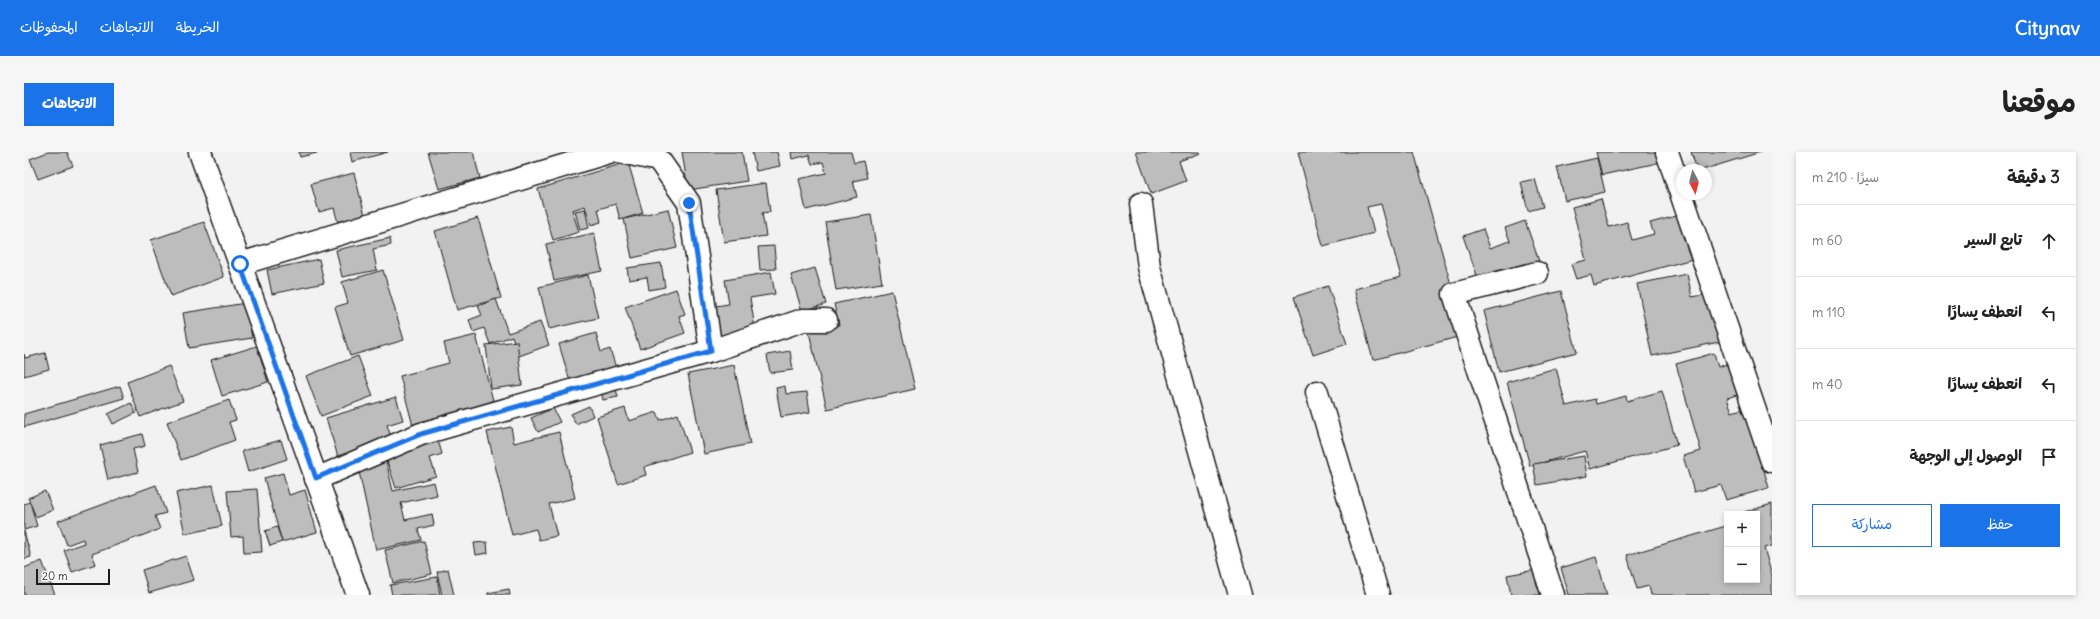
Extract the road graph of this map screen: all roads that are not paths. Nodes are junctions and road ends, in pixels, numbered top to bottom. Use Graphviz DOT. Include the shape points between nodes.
graph roads {
  1 [pos="200,152"];
  2 [pos="610,152"];
  3 [pos="621,152"];
  4 [pos="1667,152"];
  5 [pos="1141,204"];
  6 [pos="240,264"];
  7 [pos="1537,273"];
  8 [pos="826,320"];
  9 [pos="711,351"];
  10 [pos="1317,392"];
  11 [pos="1772,461"];
  12 [pos="316,478"];
  13 [pos="358,595"];
  14 [pos="1240,595"];
  15 [pos="1378,595"];
  16 [pos="1553,595"];
  1 -- 6 [label="street"];
  2 -- 6 [label="street"];
  3 -- 9 [label="street" via="659,160 689,203"];
  4 -- 11 [label="street"];
  5 -- 14 [label="street" via="1148,267"];
  6 -- 12 [label="street"];
  7 -- 16 [label="street" via="1454,294"];
  8 -- 9 [label="street" via="803,320"];
  9 -- 12 [label="street" via="421,434"];
  10 -- 15 [label="street"];
  12 -- 13 [label="street"];
}
